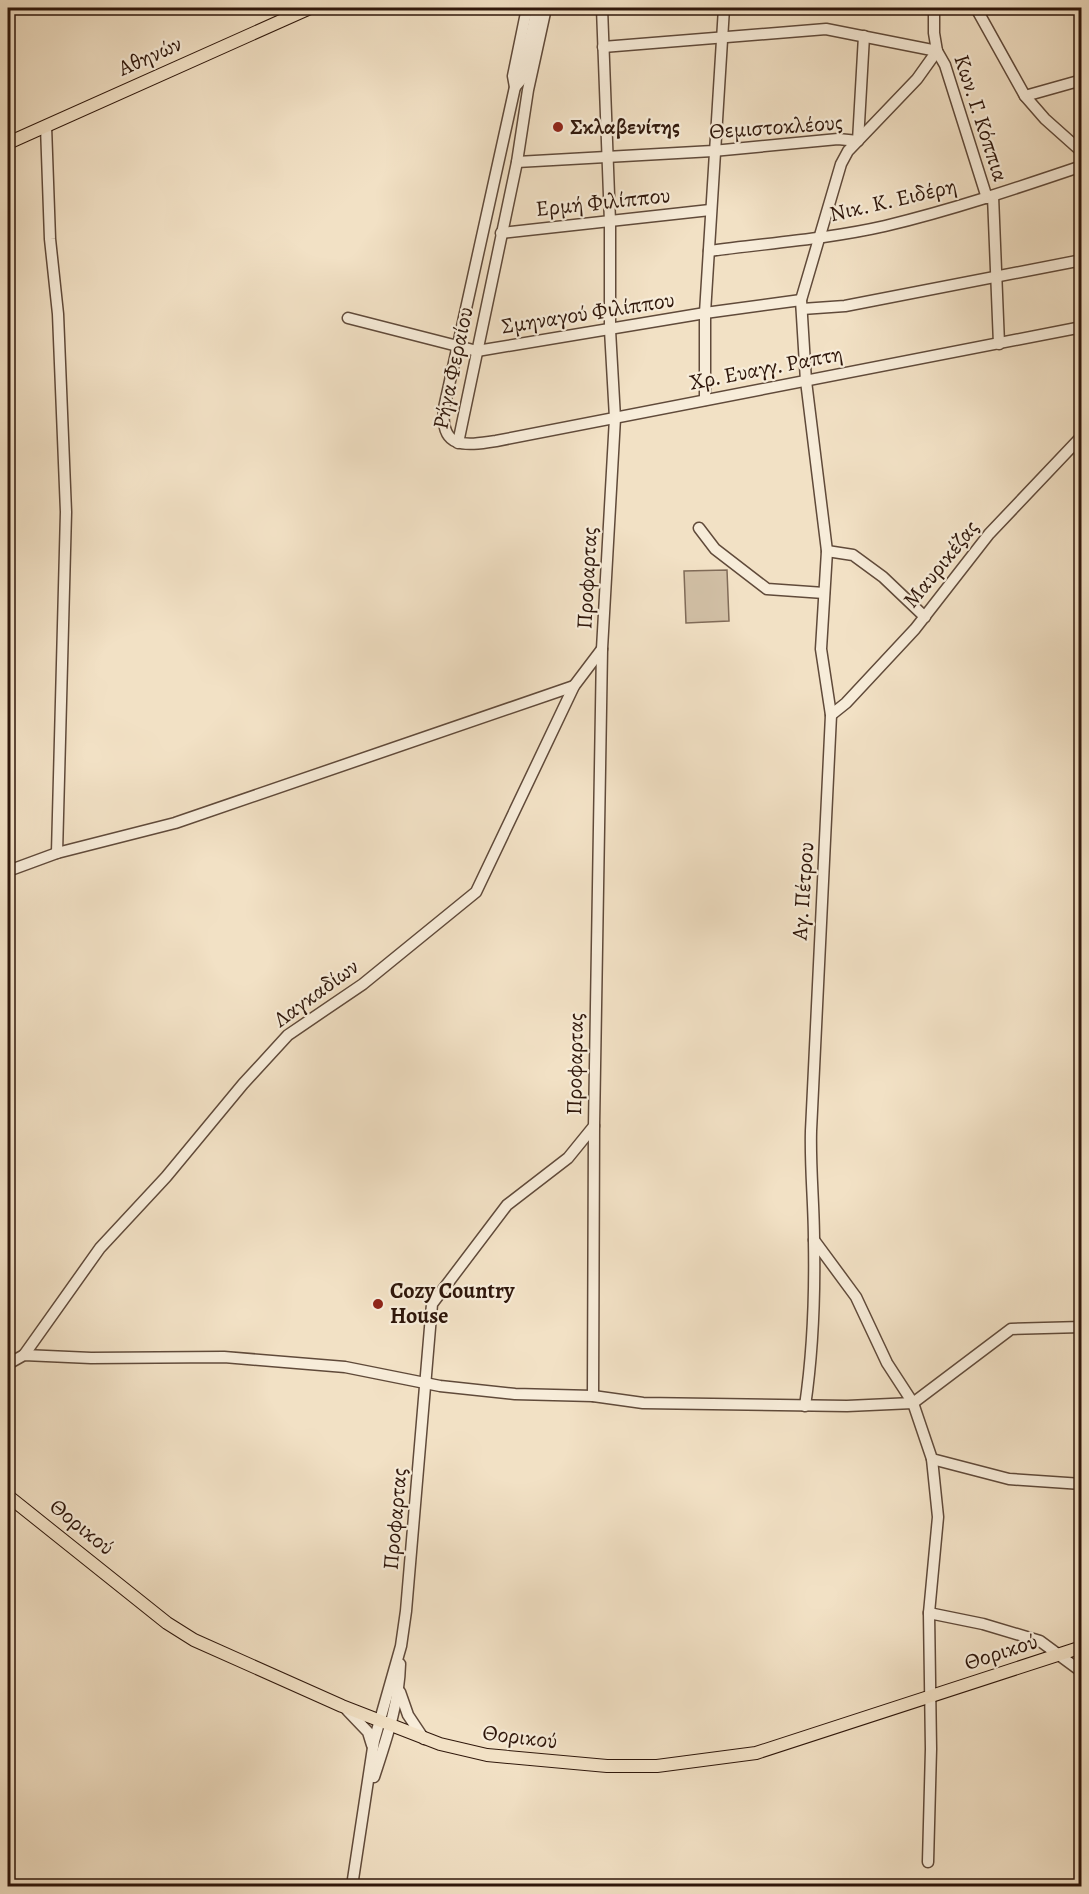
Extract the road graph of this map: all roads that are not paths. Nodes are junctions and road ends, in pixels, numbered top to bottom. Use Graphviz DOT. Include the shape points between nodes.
graph roads {
  1 [pos="310,8"];
  2 [pos="527,8"];
  3 [pos="537,8"];
  4 [pos="546,8"];
  5 [pos="602,8"];
  6 [pos="724,8"];
  7 [pos="934,8"];
  8 [pos="976,8"];
  9 [pos="864,36"];
  10 [pos="722,37"];
  11 [pos="603,47"];
  12 [pos="937,51"];
  13 [pos="1082,80"];
  14 [pos="515,87"];
  15 [pos="528,90"];
  16 [pos="1025,96"];
  17 [pos="46,126"];
  18 [pos="858,141"];
  19 [pos="8,143"];
  20 [pos="713,151"];
  21 [pos="1082,152"];
  22 [pos="606,157"];
  23 [pos="517,162"];
  24 [pos="1082,166"];
  25 [pos="990,197"];
  26 [pos="710,210"];
  27 [pos="610,222"];
  28 [pos="501,233"];
  29 [pos="821,237"];
  30 [pos="709,251"];
  31 [pos="1082,260"];
  32 [pos="996,277"];
  33 [pos="801,305"];
  34 [pos="705,313"];
  35 [pos="348,318"];
  36 [pos="1082,327"];
  37 [pos="610,330"];
  38 [pos="999,344"];
  39 [pos="459,345"];
  40 [pos="477,351"];
  41 [pos="806,381"];
  42 [pos="705,400"];
  43 [pos="615,418"];
  44 [pos="1082,436"];
  45 [pos="458,443"];
  46 [pos="699,528"];
  47 [pos="826,551"];
  48 [pos="824,593"];
  49 [pos="925,617"];
  50 [pos="602,650"];
  51 [pos="574,686"];
  52 [pos="831,715"];
  53 [pos="57,853"];
  54 [pos="8,871"];
  55 [pos="594,1126"];
  56 [pos="814,1240"];
  57 [pos="1082,1327"];
  58 [pos="24,1355"];
  59 [pos="8,1364"];
  60 [pos="425,1383"];
  61 [pos="593,1396"];
  62 [pos="913,1403"];
  63 [pos="805,1406"];
  64 [pos="932,1459"];
  65 [pos="1082,1484"];
  66 [pos="8,1496"];
  67 [pos="929,1613"];
  68 [pos="400,1646"];
  69 [pos="1082,1647"];
  70 [pos="1061,1654"];
  71 [pos="1082,1672"];
  72 [pos="399,1688"];
  73 [pos="931,1698"];
  74 [pos="342,1706"];
  75 [pos="385,1724"];
  76 [pos="424,1739"];
  77 [pos="371,1761"];
  78 [pos="368,1792"];
  79 [pos="928,1862"];
  80 [pos="352,1887"];
  1 -- 17 [label="main road, Αθηνών"];
  2 -- 14 [label="street, Ρήγα Φεραίου" via="513,76"];
  3 -- 14 [label="street, Ρήγα Φεραίου" via="521,80"];
  4 -- 15 [label="street, Ρήγα Φεραίου"];
  5 -- 11 [label="street, Προφαρτας"];
  6 -- 10 [label="street"];
  7 -- 12 [label="street, Κων. Γ. Κόππια"];
  8 -- 16 [label="street"];
  9 -- 10 [label="street" via="826,29"];
  9 -- 12 [label="street"];
  9 -- 18 [label="street"];
  10 -- 11 [label="street"];
  10 -- 20 [label="street"];
  11 -- 22 [label="street, Προφαρτας"];
  12 -- 18 [label="street" via="917,79"];
  12 -- 25 [label="street, Κων. Γ. Κόππια"];
  13 -- 16 [label="street"];
  14 -- 15 [label="street"];
  14 -- 39 [label="street, Ρήγα Φεραίου"];
  15 -- 23 [label="street, Ρήγα Φεραίου"];
  16 -- 21 [label="street"];
  17 -- 19 [label="main road, Αθηνών"];
  17 -- 53 [label="street" via="66,512"];
  18 -- 20 [label="street, Θεμιστοκλέους" via="837,139"];
  18 -- 29 [label="street" via="841,164"];
  20 -- 22 [label="street, Θεμιστοκλέους"];
  20 -- 26 [label="street"];
  22 -- 23 [label="street, Θεμιστοκλέους"];
  22 -- 27 [label="street, Προφαρτας"];
  23 -- 28 [label="street, Ρήγα Φεραίου"];
  24 -- 25 [label="street, Νικ. Κ. Ειδέρη"];
  25 -- 29 [label="street, Νικ. Κ. Ειδέρη" via="886,226"];
  25 -- 32 [label="street, Κων. Γ. Κόππια"];
  26 -- 27 [label="street, Ερμή Φιλίππου"];
  26 -- 30 [label="street"];
  27 -- 28 [label="street, Ερμή Φιλίππου"];
  27 -- 37 [label="street, Προφαρτας"];
  28 -- 40 [label="street, Ρήγα Φεραίου"];
  29 -- 30 [label="street, Νικ. Κ. Ειδέρη"];
  29 -- 33 [label="street"];
  30 -- 34 [label="street"];
  31 -- 32 [label="street, Σμηναγού Φιλίππου"];
  32 -- 33 [label="street, Σμηναγού Φιλίππου" via="845,306"];
  32 -- 38 [label="street, Κων. Γ. Κόππια"];
  33 -- 34 [label="street, Σμηναγού Φιλίππου"];
  33 -- 41 [label="street, Αγ. Πέτρου"];
  34 -- 37 [label="street, Σμηναγού Φιλίππου"];
  34 -- 42 [label="street"];
  35 -- 39 [label="street, Σμηναγού Φιλίππου"];
  36 -- 38 [label="street, Χρ. Ευαγγ. Ραπτη"];
  37 -- 40 [label="street, Σμηναγού Φιλίππου"];
  37 -- 43 [label="street, Προφαρτας"];
  38 -- 41 [label="street, Χρ. Ευαγγ. Ραπτη"];
  39 -- 40 [label="street, Σμηναγού Φιλίππου"];
  39 -- 45 [label="street, Ρήγα Φεραίου" via="443,421 447,435"];
  40 -- 45 [label="street, Ρήγα Φεραίου"];
  41 -- 42 [label="street, Χρ. Ευαγγ. Ραπτη"];
  41 -- 47 [label="street, Αγ. Πέτρου"];
  42 -- 43 [label="street, Χρ. Ευαγγ. Ραπτη"];
  43 -- 45 [label="street, Χρ. Ευαγγ. Ραπτη" via="473,445"];
  43 -- 50 [label="street, Προφαρτας"];
  44 -- 49 [label="street, Μαυρικέζας" via="989,534"];
  46 -- 48 [label="street" via="715,549 767,589"];
  47 -- 48 [label="street, Αγ. Πέτρου"];
  47 -- 49 [label="street" via="853,555"];
  48 -- 52 [label="street, Αγ. Πέτρου" via="821,649"];
  49 -- 52 [label="street, Μαυρικέζας" via="846,704"];
  50 -- 51 [label="street, Λαγκαδίων"];
  50 -- 55 [label="street, Προφαρτας"];
  51 -- 53 [label="street" via="175,823"];
  51 -- 58 [label="street, Λαγκαδίων" via="476,892 363,984 288,1035 100,1248"];
  52 -- 56 [label="street, Αγ. Πέτρου" via="811,1131"];
  53 -- 54 [label="street"];
  55 -- 60 [label="street, Προφαρτας" via="568,1158 507,1205 432,1304"];
  55 -- 61 [label="street"];
  56 -- 62 [label="street" via="856,1297 887,1363"];
  56 -- 63 [label="street, Αγ. Πέτρου" via="810,1370"];
  57 -- 62 [label="street" via="1011,1329"];
  58 -- 59 [label="street"];
  58 -- 60 [label="street" via="262,1359 345,1367"];
  60 -- 61 [label="street" via="515,1394"];
  60 -- 68 [label="street, Προφαρτας" via="417,1503"];
  61 -- 63 [label="street" via="643,1403"];
  62 -- 63 [label="street"];
  62 -- 64 [label="street"];
  64 -- 65 [label="street" via="1009,1479"];
  64 -- 67 [label="street" via="938,1517"];
  66 -- 74 [label="main road, Θορικού" via="167,1623 195,1640"];
  67 -- 70 [label="street" via="1017,1633"];
  67 -- 73 [label="street"];
  68 -- 72 [label="street, Προφαρτας"];
  68 -- 75 [label="street, Προφαρτας"];
  69 -- 70 [label="main road, Θορικού"];
  70 -- 71 [label="street"];
  70 -- 73 [label="main road, Θορικού"];
  72 -- 75 [label="street, Προφαρτας"];
  72 -- 76 [label="street" via="408,1715"];
  73 -- 76 [label="main road, Θορικού" via="756,1753 657,1766 561,1763 487,1755"];
  73 -- 79 [label="street"];
  74 -- 75 [label="main road, Θορικού"];
  74 -- 77 [label="street" via="368,1732"];
  75 -- 76 [label="main road, Θορικού"];
  75 -- 77 [label="street, Προφαρτας"];
  75 -- 78 [label="street, Προφαρτας"];
  77 -- 78 [label="street, Προφαρτας"];
  78 -- 80 [label="street, Προφαρτας"];
}
